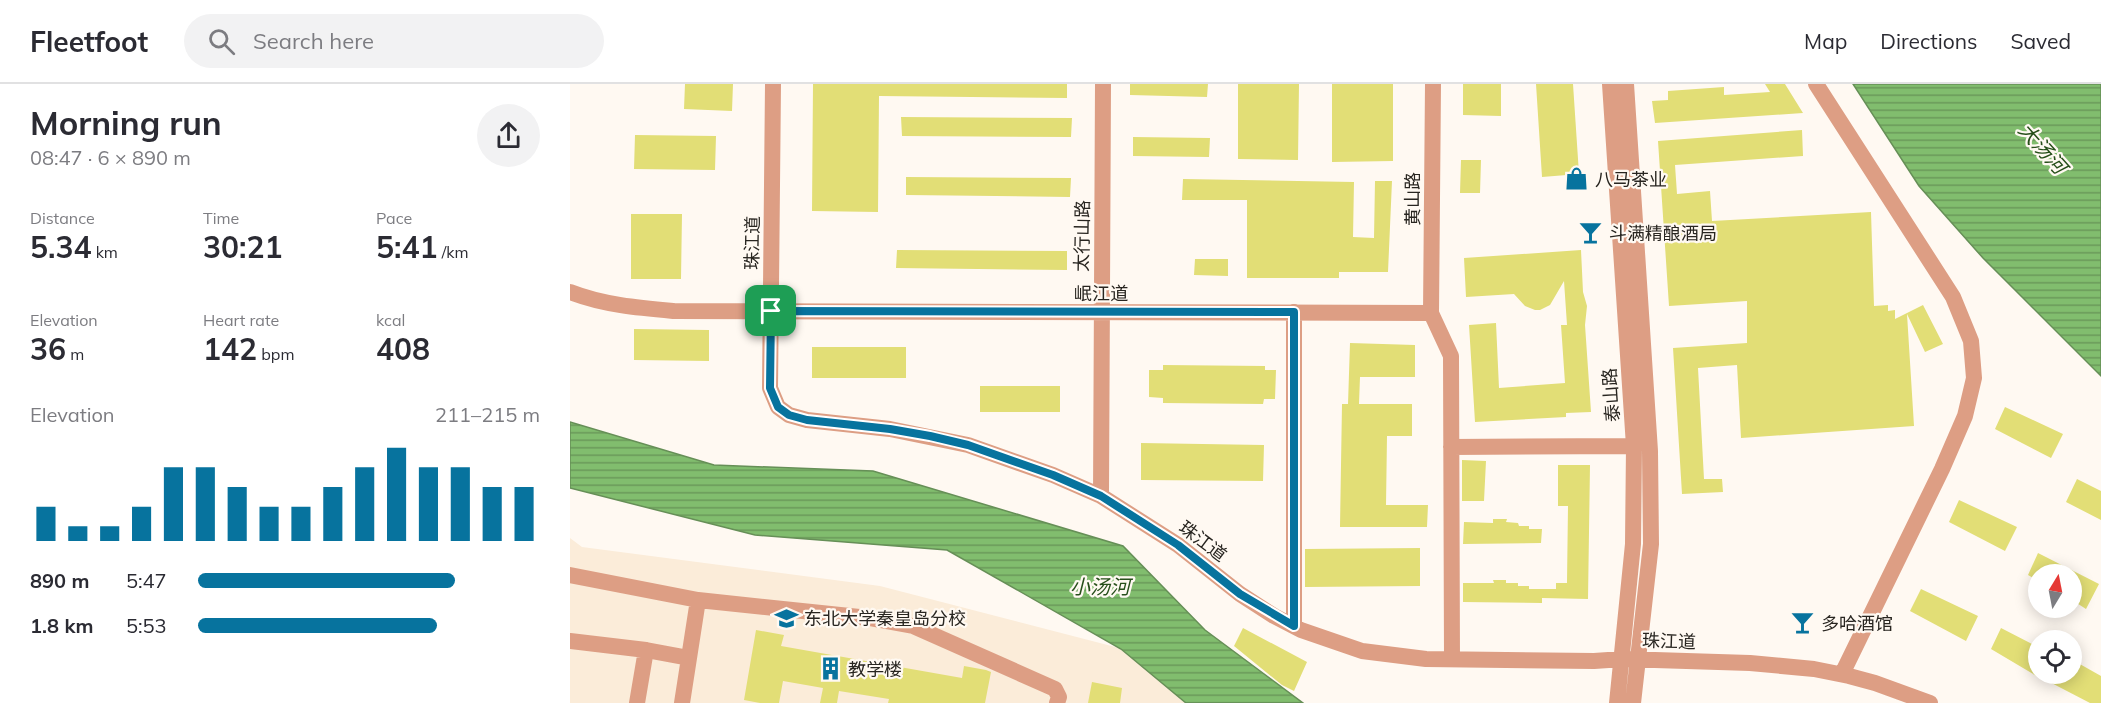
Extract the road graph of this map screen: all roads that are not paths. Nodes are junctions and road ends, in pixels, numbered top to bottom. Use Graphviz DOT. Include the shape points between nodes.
graph roads {
  1 [pos="773,84"];
  2 [pos="1103,84"];
  3 [pos="1433,84"];
  4 [pos="1610,84"];
  5 [pos="1626,84"];
  6 [pos="1816,84"];
  7 [pos="570,292"];
  8 [pos="771,311"];
  9 [pos="1294,312"];
  10 [pos="1101,313"];
  11 [pos="1431,313"];
  12 [pos="1634,446"];
  13 [pos="1451,447"];
  14 [pos="1101,496"];
  15 [pos="570,575"];
  16 [pos="698,600"];
  17 [pos="1294,626"];
  18 [pos="570,641"];
  19 [pos="646,650"];
  20 [pos="688,658"];
  21 [pos="1452,659"];
  22 [pos="1631,659"];
  23 [pos="1842,675"];
  24 [pos="637,703"];
  25 [pos="682,703"];
  26 [pos="1058,703"];
  27 [pos="1617,703"];
  28 [pos="1633,703"];
  29 [pos="1930,703"];
  1 -- 8 [label="street, 珠江道"];
  2 -- 10 [label="street, 太行山路"];
  3 -- 11 [label="street, 黄山路"];
  4 -- 12 [label="street, 泰山路"];
  5 -- 22 [label="street" via="1650,451 1651,544"];
  6 -- 23 [label="street" via="1953,297 1971,341 1974,378 1965,416 1942,469"];
  7 -- 8 [label="street, 岷江道" via="629,307"];
  8 -- 10 [label="street, 岷江道"];
  8 -- 14 [label="street, 珠江道" via="770,388 778,407 789,415 968,445"];
  9 -- 10 [label="street, 岷江道"];
  9 -- 11 [label="street, 岷江道"];
  9 -- 17 [label="street"];
  10 -- 14 [label="street, 太行山路"];
  11 -- 13 [label="street" via="1451,356"];
  12 -- 13 [label="street"];
  12 -- 22 [label="street, 泰山路"];
  13 -- 21 [label="street"];
  14 -- 17 [label="street, 珠江道" via="1178,545 1240,594"];
  15 -- 16 [label="street"];
  16 -- 20 [label="street"];
  16 -- 26 [label="street" via="913,626 1055,689"];
  17 -- 21 [label="street, 珠江道" via="1362,651 1394,657"];
  18 -- 19 [label="street"];
  19 -- 20 [label="street"];
  19 -- 24 [label="street"];
  20 -- 25 [label="street"];
  21 -- 22 [label="street, 珠江道"];
  22 -- 23 [label="street, 珠江道" via="1750,663"];
  22 -- 27 [label="street, 泰山路"];
  22 -- 28 [label="street"];
  23 -- 29 [label="street, 珠江道"];
}
